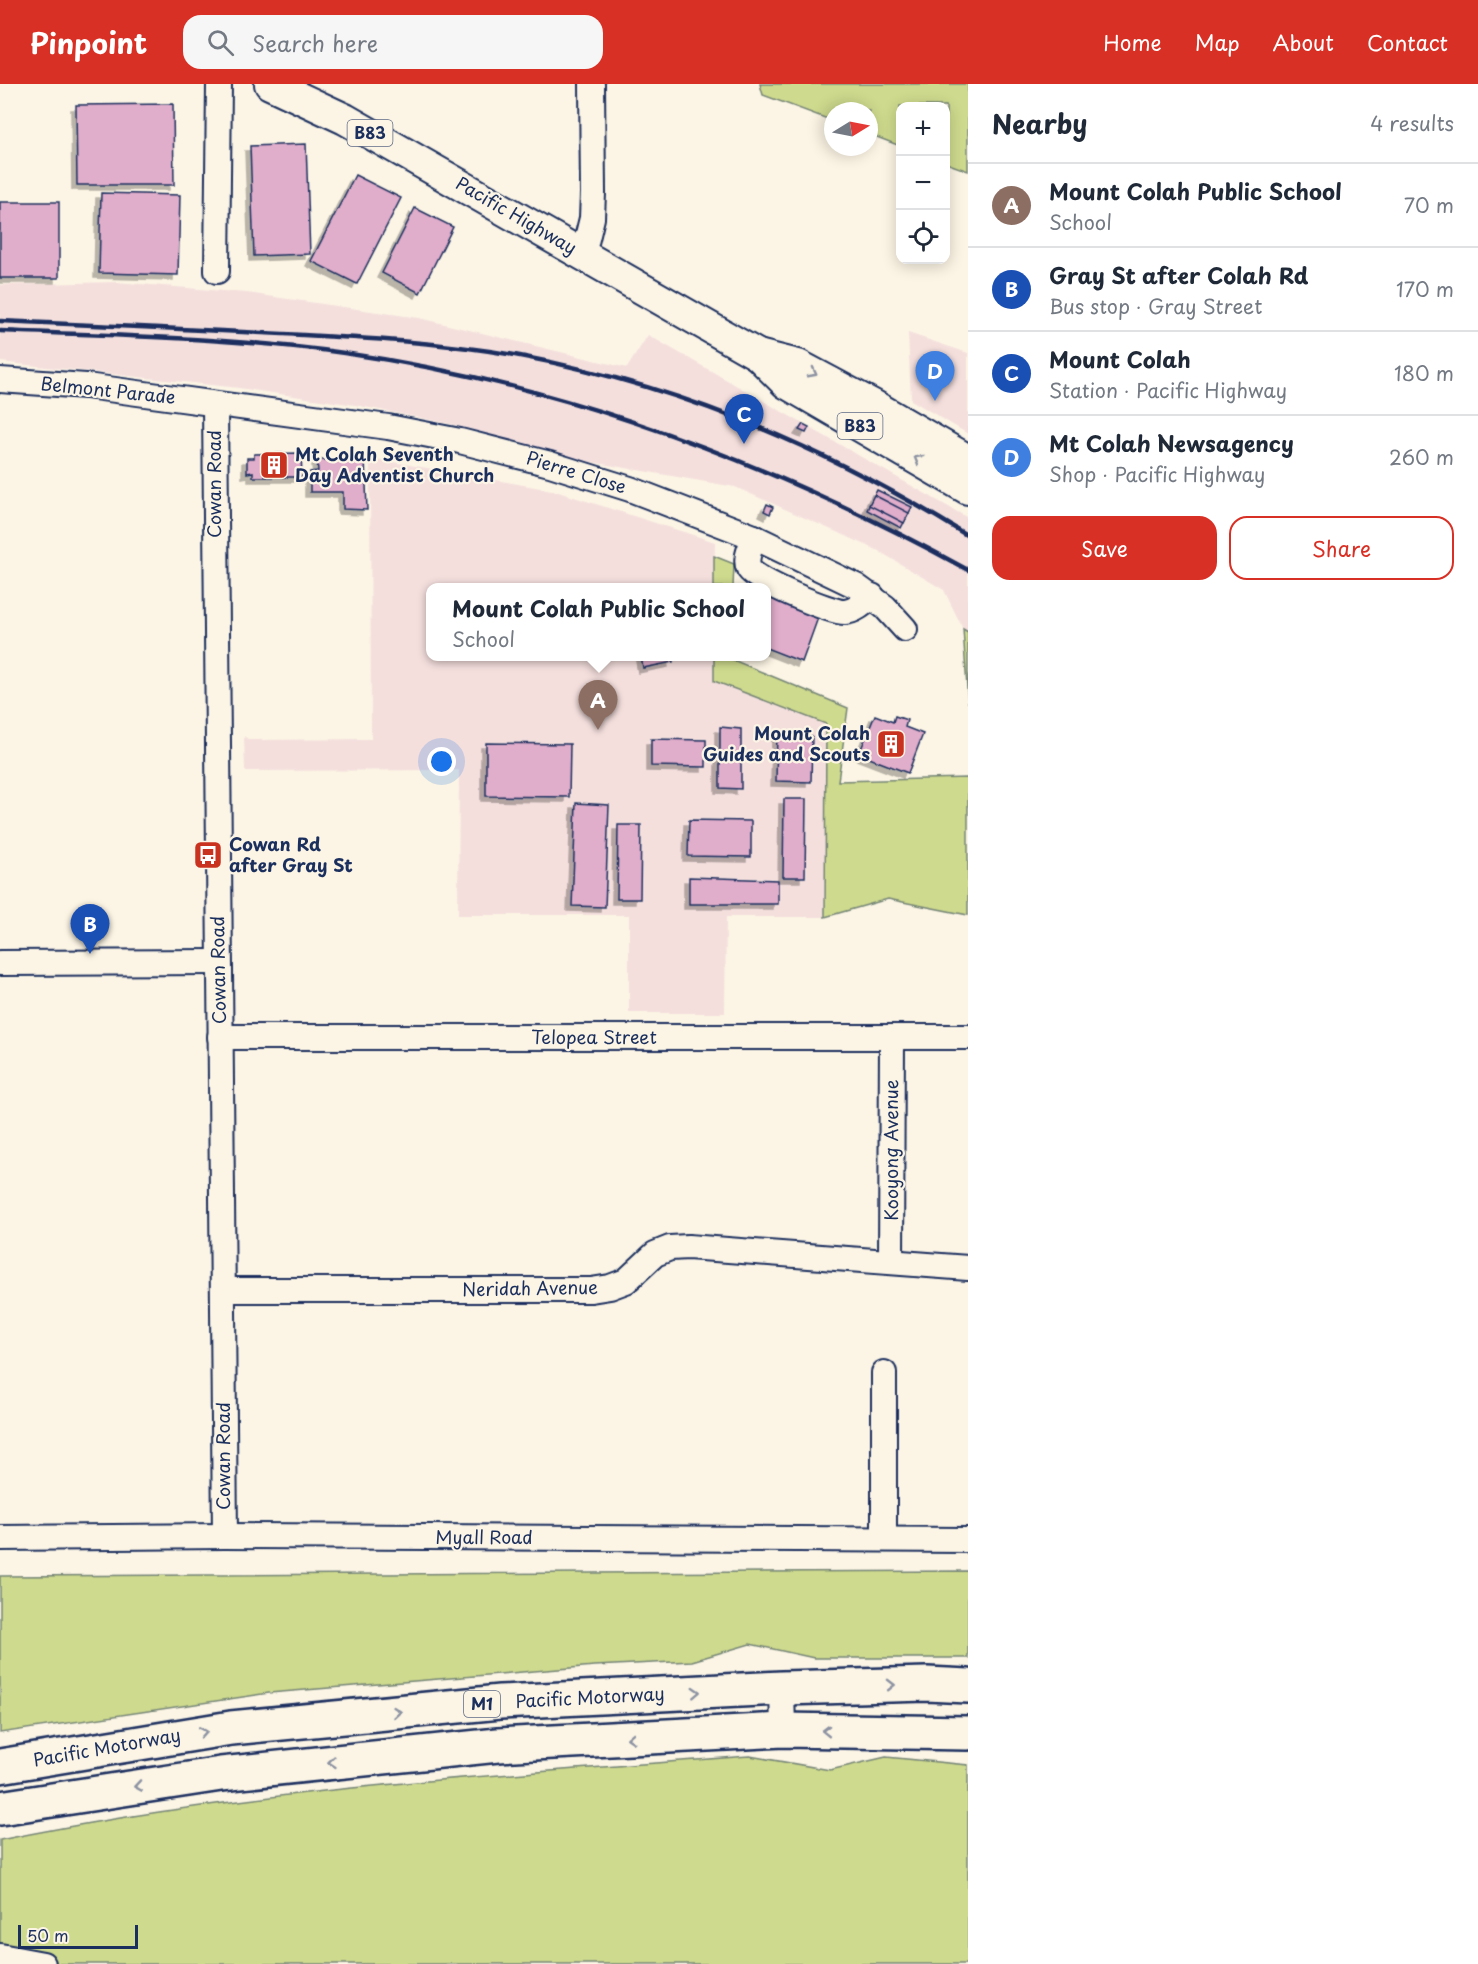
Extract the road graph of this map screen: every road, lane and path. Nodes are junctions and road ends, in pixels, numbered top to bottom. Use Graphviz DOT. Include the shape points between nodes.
graph roads {
  1 [pos="219,84"];
  2 [pos="270,84"];
  3 [pos="592,84"];
  4 [pos="583,255"];
  5 [pos="217,271"];
  6 [pos="758,355"];
  7 [pos="0,380"];
  8 [pos="216,404"];
  9 [pos="968,460"];
  10 [pos="968,489"];
  11 [pos="754,537"];
  12 [pos="769,583"];
  13 [pos="771,584"];
  14 [pos="872,596"];
  15 [pos="905,629"];
  16 [pos="219,962"];
  17 [pos="0,963"];
  18 [pos="220,1037"];
  19 [pos="968,1037"];
  20 [pos="892,1038"];
  21 [pos="891,1262"];
  22 [pos="968,1268"];
  23 [pos="223,1290"];
  24 [pos="884,1373"];
  25 [pos="225,1536"];
  26 [pos="0,1538"];
  27 [pos="884,1539"];
  28 [pos="968,1540"];
  29 [pos="968,1686"];
  30 [pos="782,1688"];
  31 [pos="783,1730"];
  32 [pos="968,1734"];
  33 [pos="0,1766"];
  34 [pos="0,1808"];
  35 [pos="0,1956"];
  36 [pos="43,1964"];
  1 -- 5 [label="street"];
  2 -- 4 [label="main road, Pacific Highway / B83" via="345,119"];
  3 -- 4 [label="street" via="592,218"];
  4 -- 6 [label="main road, Pacific Highway / B83"];
  6 -- 9 [label="main road, Pacific Highway / B83, one-way" via="798,364"];
  10 -- 6 [label="main road, Pacific Highway / B83, one-way" via="786,383"];
  7 -- 8 [label="street, Belmont Parade" via="86,386"];
  8 -- 11 [label="street, Pierre Close" via="388,427 460,441 630,489"];
  8 -- 16 [label="street, Cowan Road"];
  11 -- 12 [label="street" via="747,565"];
  11 -- 14 [label="street, Pierre Close"];
  13 -- 14 [label="street" via="842,612 854,610"];
  14 -- 15 [label="street, Pierre Close"];
  16 -- 17 [label="street"];
  16 -- 18 [label="street, Cowan Road"];
  18 -- 20 [label="street, Telopea Street"];
  18 -- 23 [label="street, Cowan Road"];
  19 -- 20 [label="street, Telopea Street"];
  20 -- 21 [label="street, Kooyong Avenue"];
  21 -- 22 [label="street, Neridah Avenue"];
  21 -- 23 [label="street, Neridah Avenue" via="688,1247 655,1254 626,1281 591,1290"];
  23 -- 25 [label="street, Cowan Road"];
  24 -- 27 [label="street"];
  25 -- 26 [label="street, Myall Road"];
  25 -- 27 [label="street, Myall Road"];
  27 -- 28 [label="street, Myall Road"];
  30 -- 29 [label="highway, Pacific Motorway / M1, one-way"];
  30 -- 31 [label="street"];
  33 -- 30 [label="highway, Pacific Motorway / M1, one-way" via="243,1726 500,1702"];
  32 -- 31 [label="highway, one-way"];
  31 -- 34 [label="highway, one-way" via="498,1745 221,1774"];
  35 -- 36 [label="street"];
}
